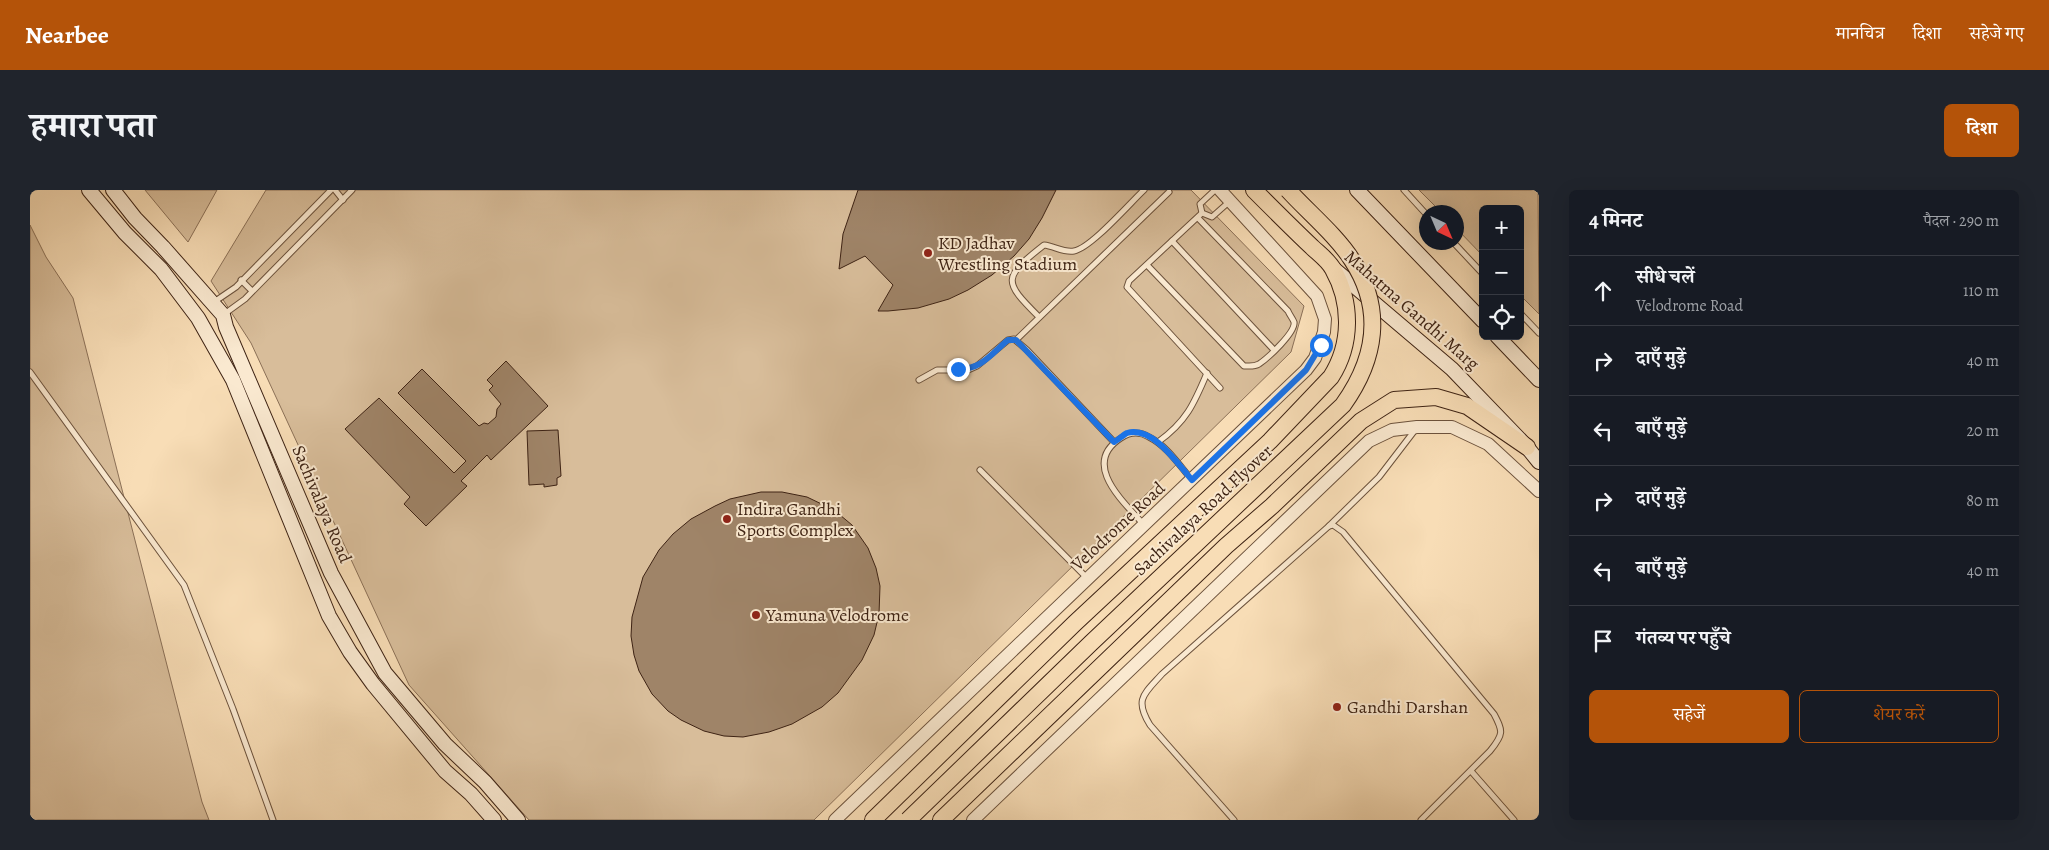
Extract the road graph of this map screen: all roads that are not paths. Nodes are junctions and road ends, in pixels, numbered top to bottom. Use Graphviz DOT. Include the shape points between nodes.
graph roads {
  1 [pos="89,190"];
  2 [pos="113,190"];
  3 [pos="333,190"];
  4 [pos="352,190"];
  5 [pos="1144,190"];
  6 [pos="1215,190"];
  7 [pos="1220,190"];
  8 [pos="1254,190"];
  9 [pos="1288,190"];
  10 [pos="1357,190"];
  11 [pos="1404,190"];
  12 [pos="1169,192"];
  13 [pos="343,200"];
  14 [pos="1230,201"];
  15 [pos="1419,206"];
  16 [pos="1200,215"];
  17 [pos="1172,241"];
  18 [pos="1460,250"];
  19 [pos="173,258"];
  20 [pos="1147,264"];
  21 [pos="1332,267"];
  22 [pos="161,270"];
  23 [pos="1479,270"];
  24 [pos="242,280"];
  25 [pos="252,291"];
  26 [pos="217,308"];
  27 [pos="1039,317"];
  28 [pos="1479,317"];
  29 [pos="1524,317"];
  30 [pos="198,318"];
  31 [pos="1539,333"];
  32 [pos="1016,340"];
  33 [pos="1502,340"];
  34 [pos="1274,350"];
  35 [pos="30,372"];
  36 [pos="1207,373"];
  37 [pos="920,380"];
  38 [pos="1539,380"];
  39 [pos="1220,388"];
  40 [pos="1417,428"];
  41 [pos="1114,442"];
  42 [pos="1158,442"];
  43 [pos="1527,446"];
  44 [pos="1539,462"];
  45 [pos="980,470"];
  46 [pos="1192,480"];
  47 [pos="1539,491"];
  48 [pos="1145,526"];
  49 [pos="1329,526"];
  50 [pos="1088,579"];
  51 [pos="1471,771"];
  52 [pos="485,782"];
  53 [pos="471,794"];
  54 [pos="273,820"];
  55 [pos="494,820"];
  56 [pos="518,820"];
  57 [pos="835,820"];
  58 [pos="873,820"];
  59 [pos="908,820"];
  60 [pos="941,820"];
  61 [pos="973,820"];
  62 [pos="1234,820"];
  63 [pos="1422,820"];
  64 [pos="1514,820"];
  1 -- 22 [label="main road, Sachivalaya Road"];
  2 -- 19 [label="main road, Sachivalaya Road"];
  3 -- 13 [label="lane"];
  3 -- 24 [label="lane"];
  4 -- 13 [label="lane"];
  5 -- 27 [label="lane" via="1084,247 1071,252 1044,246 1020,267 1012,277 1011,285"];
  6 -- 16 [label="lane" via="1200,204"];
  7 -- 14 [label="street, Velodrome Road"];
  8 -- 21 [label="highway, Mahatma Gandhi Marg"];
  9 -- 59 [label="highway, Sachivalaya Road Flyover, bridge" via="1351,258 1363,278 1370,299 1372,344 1357,387 1343,405"];
  10 -- 28 [label="main road"];
  11 -- 15 [label="lane"];
  12 -- 27 [label="lane"];
  13 -- 25 [label="lane"];
  14 -- 16 [label="lane" via="1212,217"];
  14 -- 46 [label="street, Velodrome Road" via="1317,296 1324,332 1318,351 1306,370"];
  16 -- 17 [label="lane"];
  16 -- 34 [label="lane" via="1294,322 1287,337"];
  17 -- 20 [label="lane"];
  17 -- 34 [label="lane"];
  18 -- 23 [label="lane"];
  19 -- 22 [label="main road"];
  19 -- 26 [label="main road, Sachivalaya Road"];
  20 -- 34 [label="lane" via="1244,366 1259,364"];
  20 -- 36 [label="lane" via="1127,287"];
  21 -- 43 [label="main road, Mahatma Gandhi Marg" via="1452,369"];
  21 -- 58 [label="highway, Sachivalaya Road Flyover" via="1348,316 1346,342 1331,377 1270,441"];
  22 -- 30 [label="main road, Sachivalaya Road"];
  24 -- 25 [label="lane"];
  24 -- 26 [label="lane"];
  25 -- 26 [label="lane"];
  26 -- 30 [label="main road"];
  26 -- 52 [label="main road, Sachivalaya Road" via="331,573 385,673 445,744"];
  27 -- 32 [label="lane"];
  29 -- 31 [label="lane"];
  30 -- 53 [label="main road, Sachivalaya Road" via="233,380 333,623 350,652 393,709 445,771"];
  32 -- 37 [label="lane" via="1008,340 984,362 968,370 937,370"];
  32 -- 41 [label="lane"];
  33 -- 38 [label="main road, Mahatma Gandhi Marg"];
  35 -- 54 [label="lane" via="184,584"];
  36 -- 39 [label="lane"];
  36 -- 42 [label="lane" via="1184,420"];
  40 -- 47 [label="street" via="1452,427 1488,444"];
  40 -- 49 [label="lane" via="1379,477"];
  40 -- 61 [label="street" via="1392,430 1369,441"];
  41 -- 42 [label="lane" via="1138,432"];
  41 -- 48 [label="lane" via="1104,459 1106,476"];
  42 -- 46 [label="lane"];
  43 -- 44 [label="main road, Mahatma Gandhi Marg"];
  43 -- 60 [label="highway" via="1467,406 1436,397 1394,400 1361,421 1219,552"];
  45 -- 50 [label="lane"];
  46 -- 48 [label="street, Velodrome Road"];
  48 -- 50 [label="street, Velodrome Road"];
  49 -- 51 [label="lane" via="1336,526 1342,532 1494,714 1502,732 1499,740"];
  49 -- 62 [label="lane" via="1162,674 1146,692 1141,706 1150,725"];
  50 -- 57 [label="street, Velodrome Road"];
  51 -- 63 [label="lane"];
  51 -- 64 [label="lane"];
  52 -- 53 [label="main road"];
  52 -- 56 [label="main road, Sachivalaya Road"];
  53 -- 55 [label="main road, Sachivalaya Road"];
}
